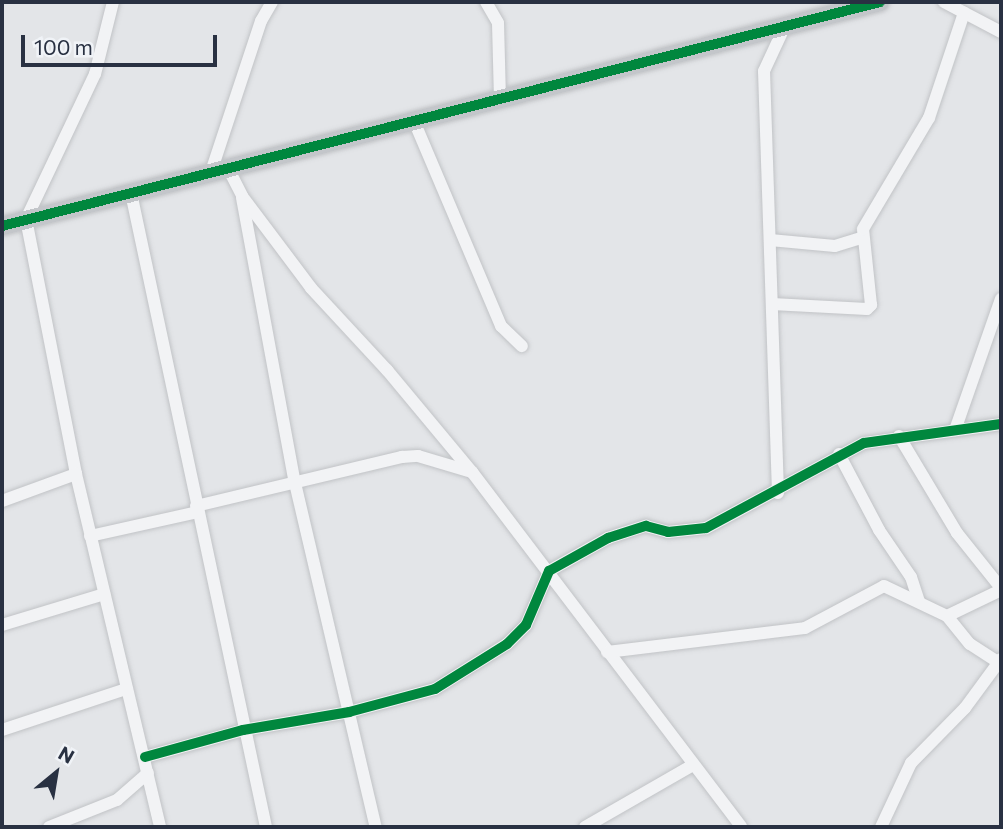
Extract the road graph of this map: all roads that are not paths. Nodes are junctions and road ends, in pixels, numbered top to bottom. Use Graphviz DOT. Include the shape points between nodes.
graph roads {
  1 [pos="113,2"];
  2 [pos="272,2"];
  3 [pos="486,2"];
  4 [pos="880,2"];
  5 [pos="943,2"];
  6 [pos="964,13"];
  7 [pos="783,30"];
  8 [pos="1001,32"];
  9 [pos="500,99"];
  10 [pos="414,121"];
  11 [pos="220,170"];
  12 [pos="131,193"];
  13 [pos="242,196"];
  14 [pos="26,219"];
  15 [pos="2,226"];
  16 [pos="861,238"];
  17 [pos="770,240"];
  18 [pos="1001,299"];
  19 [pos="772,304"];
  20 [pos="522,346"];
  21 [pos="1001,424"];
  22 [pos="955,430"];
  23 [pos="899,436"];
  24 [pos="839,454"];
  25 [pos="472,472"];
  26 [pos="76,474"];
  27 [pos="295,483"];
  28 [pos="778,492"];
  29 [pos="2,500"];
  30 [pos="197,509"];
  31 [pos="90,536"];
  32 [pos="549,571"];
  33 [pos="1001,589"];
  34 [pos="104,594"];
  35 [pos="919,602"];
  36 [pos="947,617"];
  37 [pos="2,625"];
  38 [pos="607,652"];
  39 [pos="998,669"];
  40 [pos="126,689"];
  41 [pos="349,712"];
  42 [pos="2,730"];
  43 [pos="243,730"];
  44 [pos="145,757"];
  45 [pos="691,766"];
  46 [pos="148,773"];
  47 [pos="49,827"];
  48 [pos="160,827"];
  49 [pos="266,827"];
  50 [pos="376,827"];
  51 [pos="585,827"];
  52 [pos="741,827"];
  53 [pos="881,827"];
  1 -- 14 [label="street" via="95,74"];
  2 -- 11 [label="street" via="261,22"];
  3 -- 9 [label="street" via="498,23"];
  4 -- 7 [label="street"];
  5 -- 6 [label="street"];
  6 -- 8 [label="street"];
  6 -- 16 [label="street" via="929,118"];
  7 -- 9 [label="street"];
  7 -- 17 [label="street" via="764,71"];
  9 -- 10 [label="street"];
  10 -- 11 [label="street"];
  10 -- 20 [label="street" via="501,326"];
  11 -- 12 [label="street"];
  11 -- 13 [label="street"];
  12 -- 14 [label="street"];
  12 -- 30 [label="street"];
  13 -- 25 [label="street" via="311,288"];
  13 -- 27 [label="street"];
  14 -- 15 [label="street"];
  14 -- 26 [label="street"];
  16 -- 17 [label="street" via="835,246"];
  16 -- 19 [label="street" via="871,304 867,309"];
  17 -- 19 [label="street"];
  18 -- 22 [label="street"];
  19 -- 28 [label="street"];
  21 -- 22 [label="street"];
  22 -- 23 [label="street" via="936,436"];
  23 -- 24 [label="street"];
  23 -- 33 [label="street" via="957,533"];
  24 -- 28 [label="street"];
  24 -- 35 [label="street" via="879,530 911,577"];
  25 -- 27 [label="street" via="418,456"];
  25 -- 32 [label="street"];
  26 -- 29 [label="street"];
  26 -- 31 [label="street"];
  27 -- 30 [label="street"];
  27 -- 41 [label="street"];
  28 -- 32 [label="street" via="706,528 668,532 635,528"];
  30 -- 31 [label="street"];
  30 -- 43 [label="street"];
  31 -- 34 [label="street"];
  32 -- 38 [label="street"];
  32 -- 41 [label="street" via="526,625 507,644 435,689"];
  33 -- 36 [label="street"];
  34 -- 37 [label="street"];
  34 -- 40 [label="street"];
  35 -- 36 [label="street" via="928,611"];
  35 -- 38 [label="street" via="884,586 805,628"];
  36 -- 39 [label="street"];
  38 -- 45 [label="street"];
  39 -- 53 [label="street" via="911,763"];
  40 -- 42 [label="street"];
  40 -- 44 [label="street"];
  41 -- 43 [label="street"];
  41 -- 50 [label="street"];
  43 -- 44 [label="street"];
  43 -- 49 [label="street"];
  44 -- 46 [label="street"];
  45 -- 51 [label="street"];
  45 -- 52 [label="street"];
  46 -- 47 [label="street" via="117,800"];
  46 -- 48 [label="street"];
}
